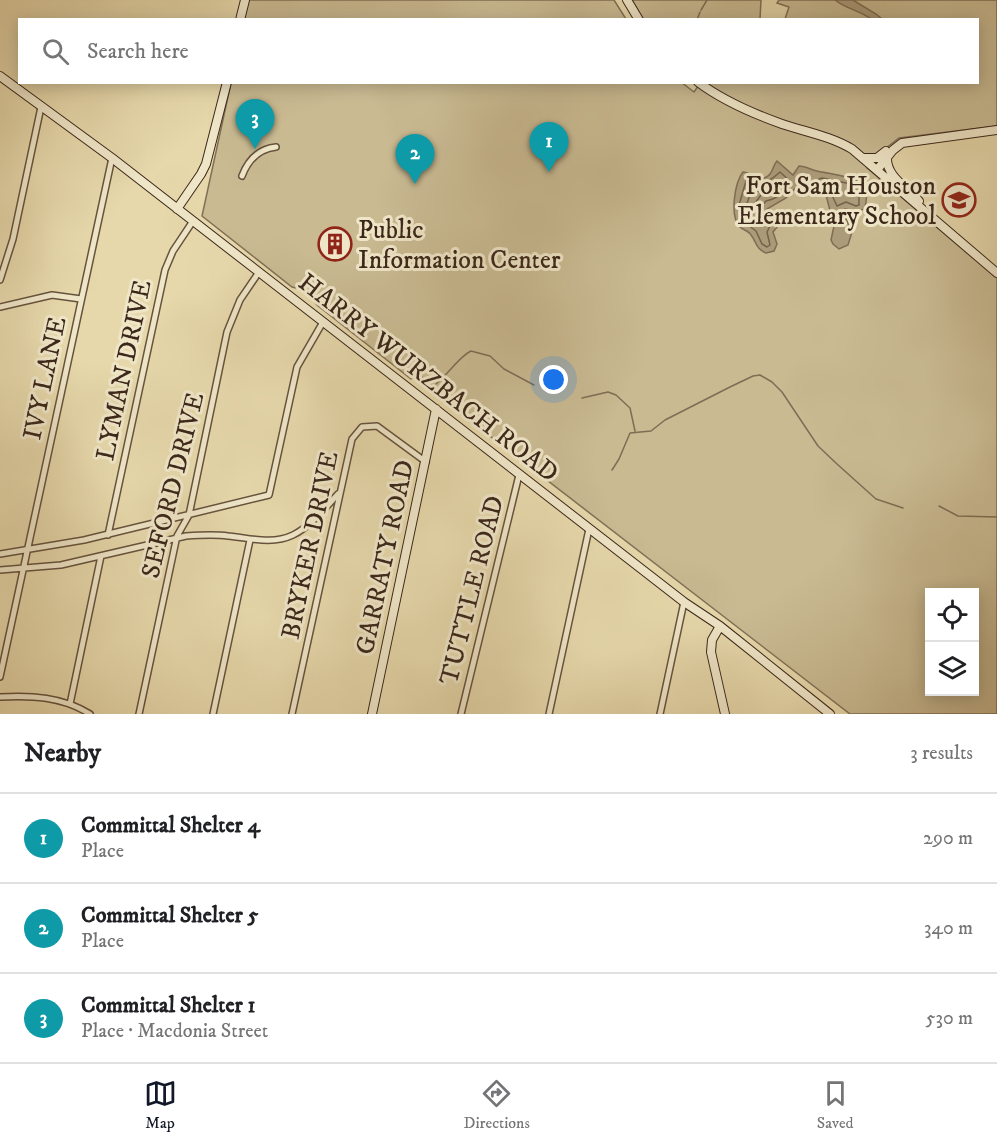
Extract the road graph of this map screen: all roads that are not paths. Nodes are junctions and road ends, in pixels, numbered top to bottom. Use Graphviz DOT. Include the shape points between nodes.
graph roads {
  1 [pos="245,0"];
  2 [pos="627,0"];
  3 [pos="240,18"];
  4 [pos="638,18"];
  5 [pos="0,76"];
  6 [pos="226,84"];
  7 [pos="701,84"];
  8 [pos="41,107"];
  9 [pos="997,130"];
  10 [pos="917,140"];
  11 [pos="276,147"];
  12 [pos="887,156"];
  13 [pos="112,158"];
  14 [pos="863,158"];
  15 [pos="877,170"];
  16 [pos="242,176"];
  17 [pos="177,209"];
  18 [pos="928,215"];
  19 [pos="193,221"];
  20 [pos="259,272"];
  21 [pos="997,273"];
  22 [pos="0,280"];
  23 [pos="81,299"];
  24 [pos="0,307"];
  25 [pos="323,322"];
  26 [pos="436,410"];
  27 [pos="426,463"];
  28 [pos="519,475"];
  29 [pos="339,493"];
  30 [pos="189,515"];
  31 [pos="589,529"];
  32 [pos="108,535"];
  33 [pos="177,538"];
  34 [pos="250,540"];
  35 [pos="28,550"];
  36 [pos="0,554"];
  37 [pos="101,556"];
  38 [pos="24,567"];
  39 [pos="0,570"];
  40 [pos="684,602"];
  41 [pos="720,626"];
  42 [pos="0,677"];
  43 [pos="0,697"];
  44 [pos="70,704"];
  45 [pos="90,714"];
  46 [pos="139,714"];
  47 [pos="213,714"];
  48 [pos="292,714"];
  49 [pos="372,714"];
  50 [pos="461,714"];
  51 [pos="549,714"];
  52 [pos="660,714"];
  53 [pos="725,714"];
  54 [pos="830,714"];
  1 -- 3 [label="street"];
  2 -- 4 [label="street"];
  5 -- 8 [label="street, HARRY WURZBACH ROAD"];
  6 -- 17 [label="street" via="206,164"];
  7 -- 14 [label="street" via="758,114 839,142"];
  8 -- 13 [label="street, HARRY WURZBACH ROAD"];
  8 -- 22 [label="street" via="13,239"];
  9 -- 10 [label="street"];
  10 -- 12 [label="street" via="898,146"];
  10 -- 14 [label="street" via="901,139 879,157"];
  11 -- 16 [label="street" via="254,156"];
  12 -- 15 [label="street"];
  12 -- 18 [label="street" via="889,172"];
  13 -- 17 [label="street, HARRY WURZBACH ROAD"];
  13 -- 23 [label="street, IVY LANE"];
  14 -- 15 [label="street"];
  15 -- 18 [label="street"];
  17 -- 19 [label="street, HARRY WURZBACH ROAD"];
  18 -- 21 [label="street"];
  19 -- 20 [label="street, HARRY WURZBACH ROAD"];
  19 -- 32 [label="street, LYMAN DRIVE" via="165,270"];
  20 -- 25 [label="street, HARRY WURZBACH ROAD"];
  20 -- 30 [label="street, SEFORD DRIVE" via="240,300 228,332"];
  23 -- 24 [label="street" via="52,295"];
  23 -- 35 [label="street, IVY LANE"];
  25 -- 26 [label="street, HARRY WURZBACH ROAD"];
  25 -- 30 [label="street" via="297,367 270,495"];
  26 -- 27 [label="street, GARRATY ROAD"];
  26 -- 28 [label="street, HARRY WURZBACH ROAD"];
  27 -- 29 [label="street, BRYKER DRIVE" via="383,428 362,428 351,441"];
  27 -- 49 [label="street, GARRATY ROAD"];
  28 -- 31 [label="street, HARRY WURZBACH ROAD"];
  28 -- 50 [label="street, TUTTLE ROAD"];
  29 -- 34 [label="street" via="292,535"];
  29 -- 48 [label="street, BRYKER DRIVE"];
  30 -- 32 [label="street"];
  30 -- 33 [label="street, SEFORD DRIVE"];
  31 -- 40 [label="street, HARRY WURZBACH ROAD"];
  31 -- 51 [label="street"];
  32 -- 35 [label="street"];
  33 -- 34 [label="street" via="207,534"];
  33 -- 37 [label="street"];
  33 -- 46 [label="street, SEFORD DRIVE"];
  34 -- 47 [label="street"];
  35 -- 36 [label="street"];
  35 -- 38 [label="street, IVY LANE"];
  37 -- 38 [label="street" via="61,565"];
  37 -- 44 [label="street"];
  38 -- 39 [label="street"];
  38 -- 42 [label="street, IVY LANE"];
  40 -- 41 [label="street, HARRY WURZBACH ROAD"];
  40 -- 52 [label="street"];
  41 -- 53 [label="street" via="710,645"];
  41 -- 54 [label="street, HARRY WURZBACH ROAD"];
  43 -- 44 [label="street" via="23,695"];
  44 -- 45 [label="street"];
}
